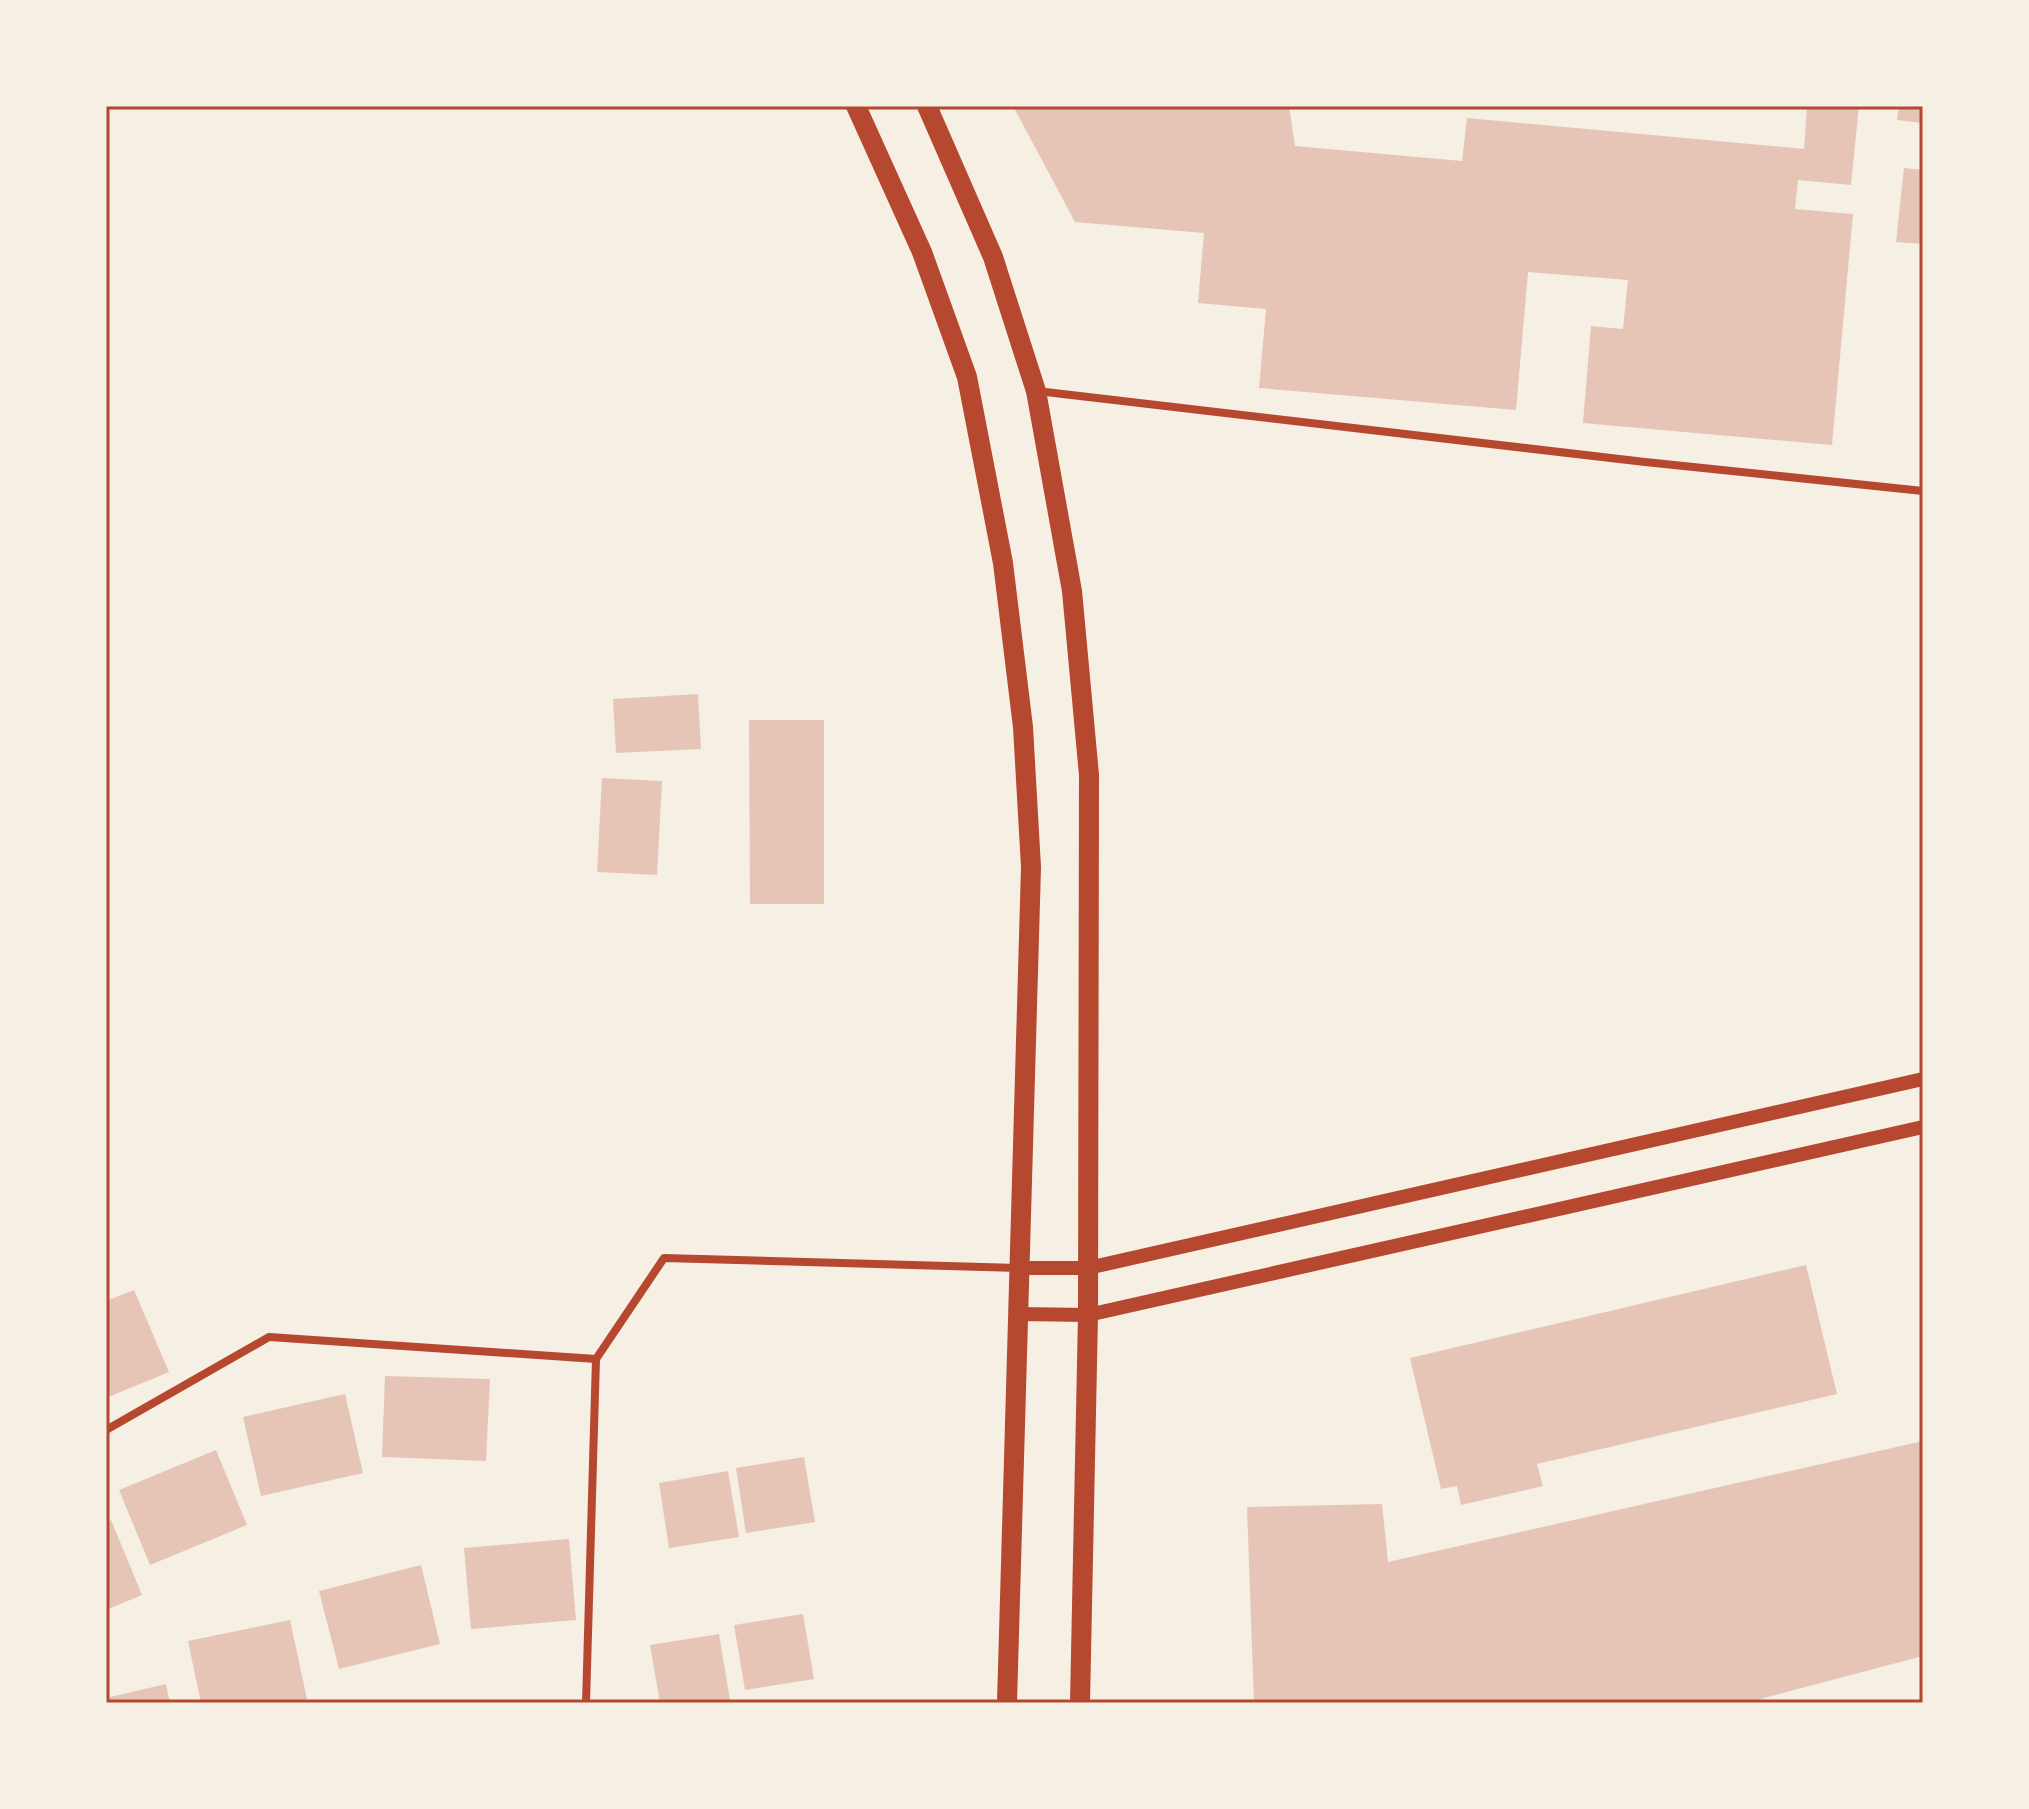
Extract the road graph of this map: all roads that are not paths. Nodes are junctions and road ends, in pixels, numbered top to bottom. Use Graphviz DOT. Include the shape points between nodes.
graph roads {
  1 [pos="856,106"];
  2 [pos="927,106"];
  3 [pos="1036,391"];
  4 [pos="1923,491"];
  5 [pos="1923,1079"];
  6 [pos="1923,1127"];
  7 [pos="1020,1268"];
  8 [pos="1088,1268"];
  9 [pos="1018,1314"];
  10 [pos="1088,1315"];
  11 [pos="596,1359"];
  12 [pos="106,1430"];
  13 [pos="586,1703"];
  14 [pos="1007,1703"];
  15 [pos="1080,1703"];
  1 -- 7 [label="main road" via="922,252 967,377 1003,563 1023,727 1031,867"];
  2 -- 3 [label="main road" via="993,257"];
  3 -- 4 [label="street"];
  3 -- 8 [label="main road" via="1072,591 1089,775"];
  5 -- 8 [label="street"];
  6 -- 10 [label="street"];
  7 -- 8 [label="street"];
  7 -- 9 [label="main road"];
  7 -- 11 [label="street" via="664,1258"];
  8 -- 10 [label="main road"];
  9 -- 10 [label="street"];
  9 -- 14 [label="main road"];
  10 -- 15 [label="main road"];
  11 -- 12 [label="street" via="269,1337"];
  11 -- 13 [label="street"];
}
